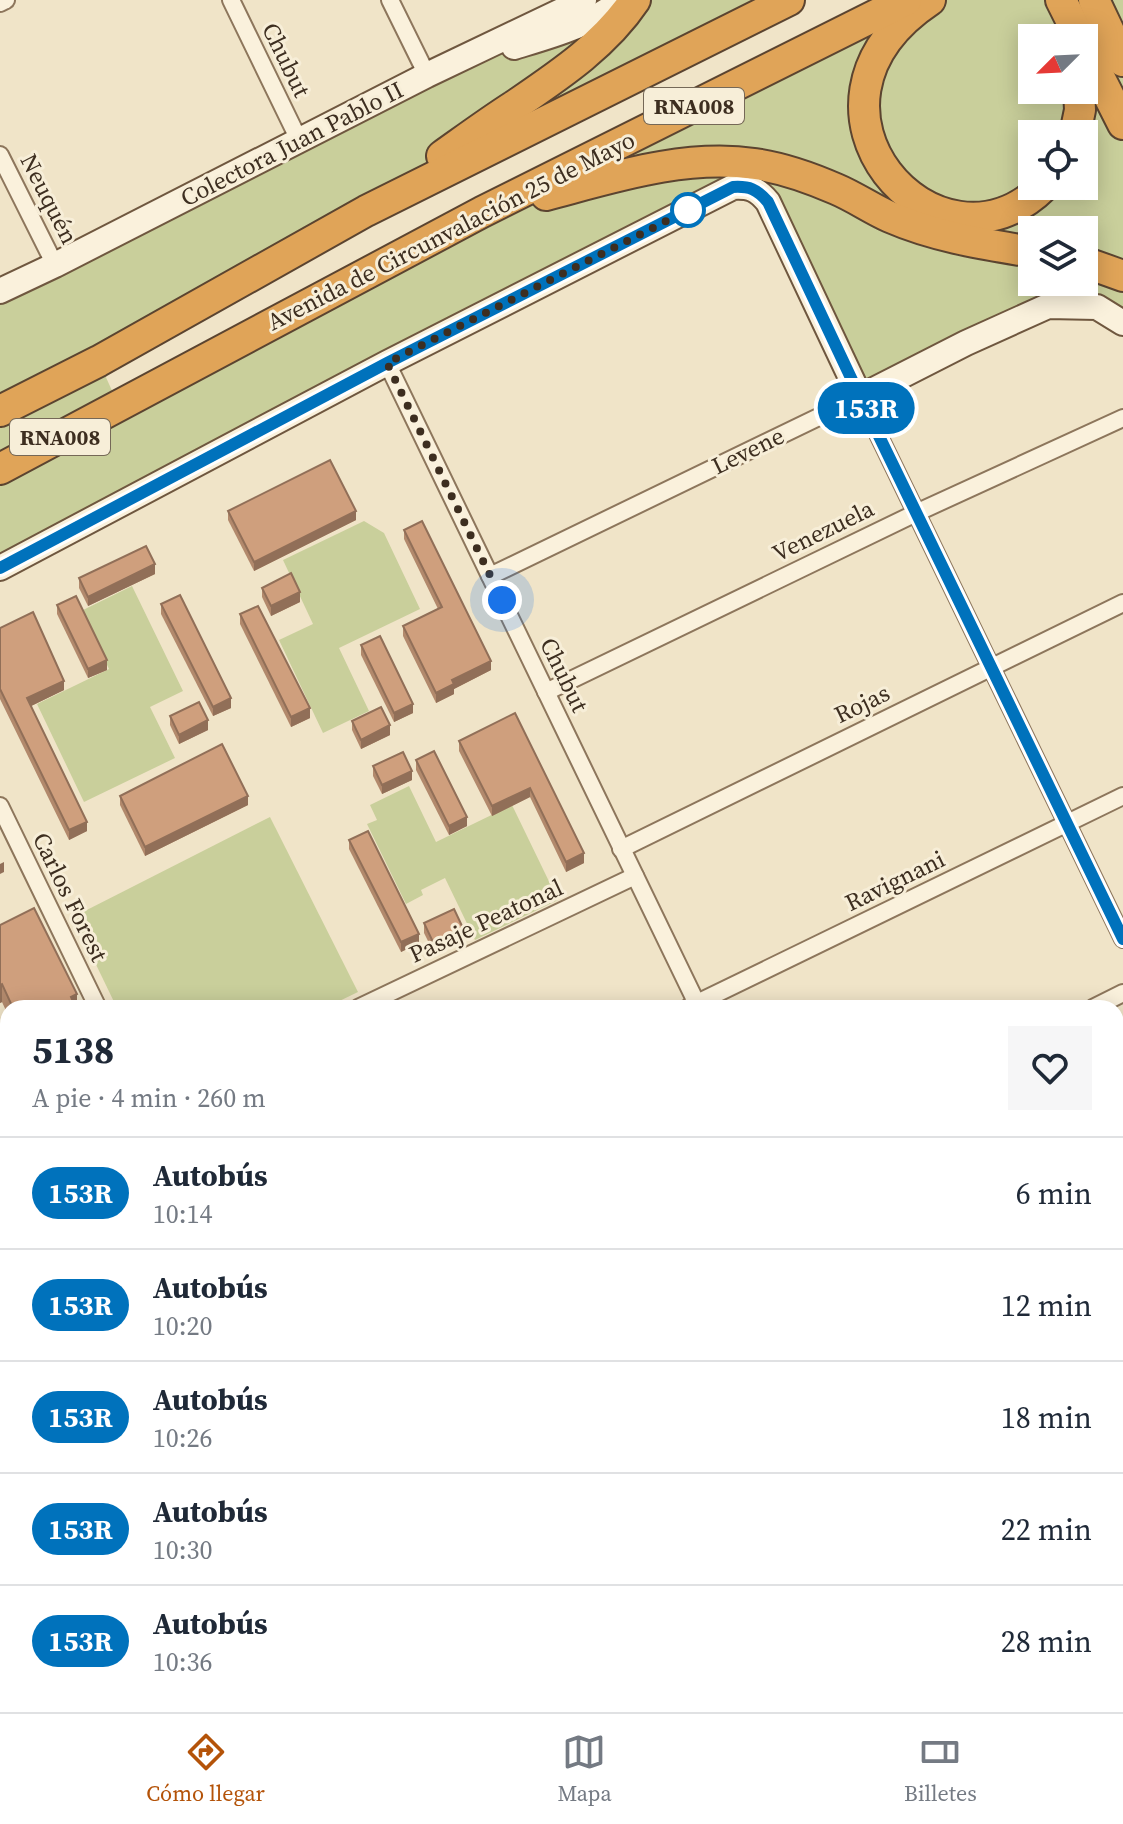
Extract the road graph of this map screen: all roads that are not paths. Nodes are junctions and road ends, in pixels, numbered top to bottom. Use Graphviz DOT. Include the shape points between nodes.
graph roads {
  1 [pos="6,0"];
  2 [pos="231,0"];
  3 [pos="390,0"];
  4 [pos="584,0"];
  5 [pos="621,0"];
  6 [pos="635,0"];
  7 [pos="789,0"];
  8 [pos="906,0"];
  9 [pos="930,0"];
  10 [pos="1096,0"];
  11 [pos="1061,1"];
  12 [pos="0,3"];
  13 [pos="546,8"];
  14 [pos="1067,24"];
  15 [pos="1073,24"];
  16 [pos="1123,30"];
  17 [pos="1123,61"];
  18 [pos="450,64"];
  19 [pos="427,75"];
  20 [pos="1098,75"];
  21 [pos="1123,124"];
  22 [pos="299,140"];
  23 [pos="0,155"];
  24 [pos="1027,200"];
  25 [pos="366,211"];
  26 [pos="482,212"];
  27 [pos="1018,250"];
  28 [pos="55,265"];
  29 [pos="1098,267"];
  30 [pos="1123,276"];
  31 [pos="0,291"];
  32 [pos="1123,323"];
  33 [pos="387,363"];
  34 [pos="860,397"];
  35 [pos="0,411"];
  36 [pos="1123,418"];
  37 [pos="0,469"];
  38 [pos="916,513"];
  39 [pos="0,568"];
  40 [pos="490,576"];
  41 [pos="1123,603"];
  42 [pos="991,668"];
  43 [pos="546,692"];
  44 [pos="1123,796"];
  45 [pos="0,806"];
  46 [pos="1067,823"];
  47 [pos="621,849"];
  48 [pos="635,876"];
  49 [pos="1123,939"];
  50 [pos="94,1000"];
  51 [pos="375,1000"];
  52 [pos="691,1000"];
  53 [pos="708,1000"];
  1 -- 12 [label="street"];
  2 -- 22 [label="street, Chubut"];
  3 -- 19 [label="street"];
  4 -- 13 [label="main road, Colectora Juan Pablo II"];
  5 -- 18 [label="main road" via="555,34"];
  6 -- 25 [label="highway" via="599,42 554,79"];
  7 -- 25 [label="highway, RNA008"];
  8 -- 26 [label="highway, Avenida de Circunvalación 25 de Mayo / RNA008"];
  9 -- 24 [label="highway" via="884,43 868,76 864,120 881,163 916,200 943,213 996,216"];
  10 -- 16 [label="highway"];
  10 -- 17 [label="highway"];
  11 -- 14 [label="highway"];
  11 -- 15 [label="highway"];
  13 -- 18 [label="main road, Colectora Juan Pablo II"];
  18 -- 19 [label="main road, Colectora Juan Pablo II"];
  19 -- 22 [label="main road, Colectora Juan Pablo II"];
  20 -- 21 [label="highway"];
  22 -- 28 [label="main road, Colectora Juan Pablo II"];
  23 -- 28 [label="street, Neuquén"];
  25 -- 35 [label="highway, RNA008"];
  26 -- 27 [label="highway" via="620,175 722,161 791,172 926,231"];
  26 -- 37 [label="highway, Avenida de Circunvalación 25 de Mayo / RNA008"];
  28 -- 31 [label="main road, Colectora Juan Pablo II"];
  29 -- 30 [label="highway"];
  32 -- 34 [label="main road, Levene" via="1097,307 1048,306"];
  33 -- 34 [label="main road" via="733,187 748,186 768,202"];
  33 -- 39 [label="main road"];
  33 -- 40 [label="street, Chubut"];
  34 -- 38 [label="street"];
  34 -- 40 [label="street, Levene"];
  36 -- 38 [label="street, Venezuela"];
  38 -- 42 [label="street"];
  38 -- 43 [label="street, Venezuela"];
  40 -- 43 [label="street, Chubut"];
  41 -- 42 [label="street, Rojas"];
  42 -- 46 [label="street"];
  42 -- 47 [label="street, Rojas"];
  43 -- 47 [label="street, Chubut"];
  44 -- 46 [label="street, Ravignani"];
  45 -- 50 [label="street, Carlos Forest"];
  46 -- 49 [label="street"];
  46 -- 53 [label="street, Ravignani"];
  47 -- 48 [label="street, Chubut"];
  48 -- 51 [label="street, Pasaje Peatonal"];
  48 -- 52 [label="street, Chubut"];
}
